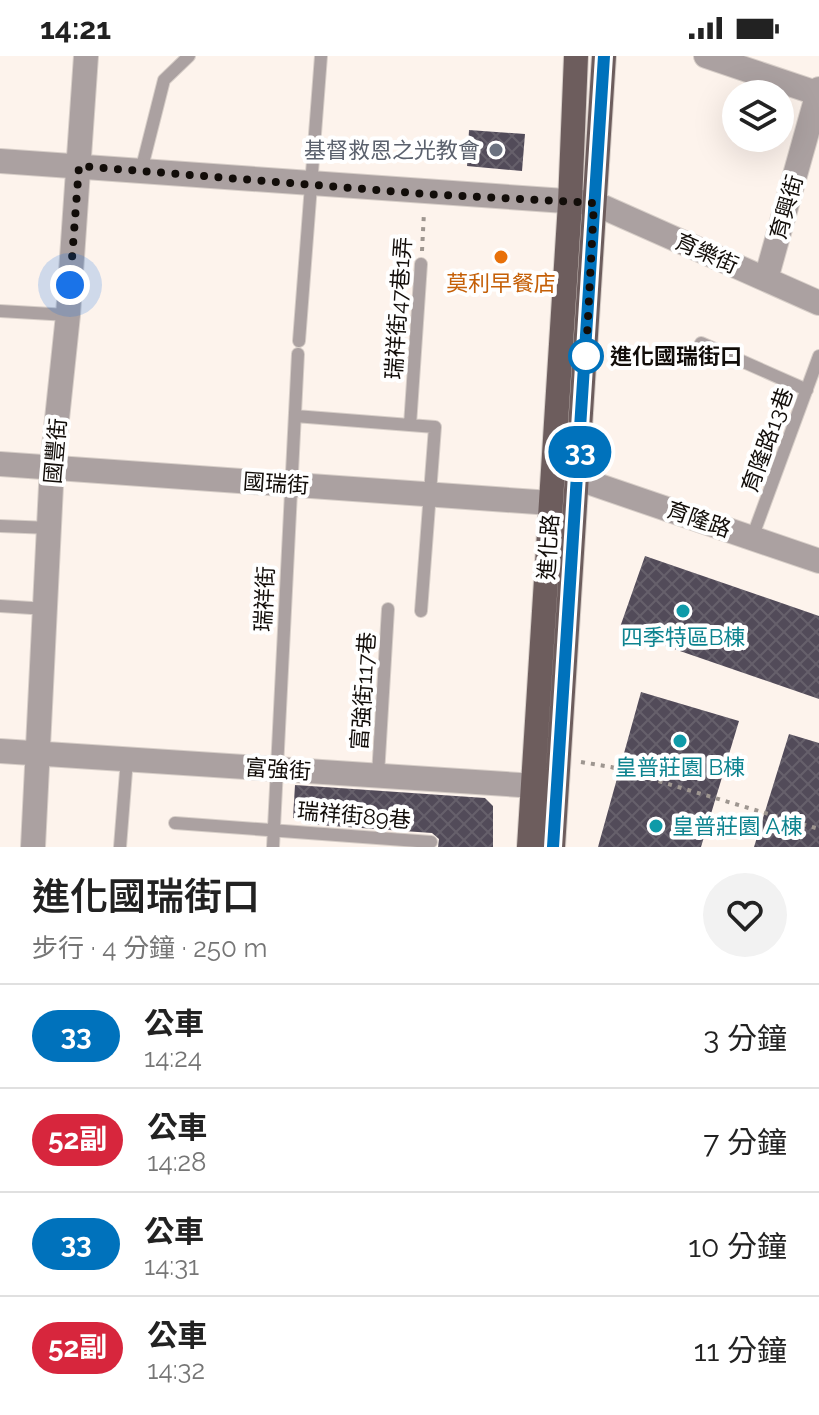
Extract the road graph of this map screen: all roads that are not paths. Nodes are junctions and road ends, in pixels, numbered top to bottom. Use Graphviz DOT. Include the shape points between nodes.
graph roads {
  1 [pos="86,56"];
  2 [pos="189,56"];
  3 [pos="321,56"];
  4 [pos="576,56"];
  5 [pos="604,56"];
  6 [pos="706,56"];
  7 [pos="819,92"];
  8 [pos="0,161"];
  9 [pos="79,166"];
  10 [pos="141,171"];
  11 [pos="312,185"];
  12 [pos="582,203"];
  13 [pos="421,264"];
  14 [pos="766,279"];
  15 [pos="819,303"];
  16 [pos="0,311"];
  17 [pos="68,315"];
  18 [pos="701,343"];
  19 [pos="819,356"];
  20 [pos="807,390"];
  21 [pos="295,416"];
  22 [pos="410,425"];
  23 [pos="0,464"];
  24 [pos="52,466"];
  25 [pos="579,479"];
  26 [pos="289,484"];
  27 [pos="427,495"];
  28 [pos="551,503"];
  29 [pos="0,526"];
  30 [pos="50,528"];
  31 [pos="752,538"];
  32 [pos="819,561"];
  33 [pos="47,609"];
  34 [pos="388,609"];
  35 [pos="0,610"];
  36 [pos="421,611"];
  37 [pos="0,751"];
  38 [pos="37,753"];
  39 [pos="127,759"];
  40 [pos="275,769"];
  41 [pos="378,775"];
  42 [pos="545,786"];
  43 [pos="175,823"];
  44 [pos="274,828"];
  45 [pos="431,842"];
  46 [pos="33,847"];
  47 [pos="120,847"];
  48 [pos="273,847"];
  49 [pos="529,847"];
  50 [pos="553,847"];
  1 -- 9 [label="street, 國豐街"];
  2 -- 10 [label="lane" via="164,80"];
  3 -- 11 [label="lane, 瑞祥街"];
  4 -- 12 [label="main road, 進化路"];
  5 -- 12 [label="main road, 進化路"];
  6 -- 7 [label="street"];
  7 -- 14 [label="street, 育興街"];
  8 -- 9 [label="street"];
  9 -- 10 [label="street"];
  9 -- 17 [label="street, 國豐街"];
  10 -- 11 [label="street"];
  11 -- 12 [label="street"];
  11 -- 21 [label="lane, 瑞祥街"];
  12 -- 14 [label="street, 育樂街"];
  12 -- 25 [label="main road, 進化路"];
  12 -- 28 [label="main road, 進化路"];
  13 -- 22 [label="lane, 瑞祥街47巷1弄"];
  14 -- 15 [label="street, 育樂街"];
  16 -- 17 [label="lane"];
  17 -- 24 [label="street, 國豐街"];
  18 -- 20 [label="lane"];
  19 -- 20 [label="lane, 育隆路13巷"];
  20 -- 31 [label="lane, 育隆路13巷"];
  21 -- 22 [label="lane"];
  21 -- 26 [label="lane, 瑞祥街"];
  22 -- 27 [label="lane" via="435,427"];
  23 -- 24 [label="street, 國瑞街"];
  24 -- 26 [label="street, 國瑞街"];
  24 -- 30 [label="street, 國豐街"];
  25 -- 31 [label="street, 育隆路"];
  25 -- 42 [label="main road, 進化路" via="559,758"];
  26 -- 27 [label="street, 國瑞街"];
  26 -- 40 [label="lane, 瑞祥街"];
  27 -- 28 [label="street, 國瑞街"];
  27 -- 36 [label="lane"];
  28 -- 42 [label="main road, 進化路"];
  29 -- 30 [label="lane"];
  30 -- 33 [label="street, 國豐街"];
  31 -- 32 [label="street, 育隆路"];
  33 -- 35 [label="lane"];
  33 -- 38 [label="street, 國豐街"];
  34 -- 41 [label="lane, 富強街117巷"];
  37 -- 38 [label="street, 富強街"];
  38 -- 39 [label="street, 富強街"];
  38 -- 46 [label="street, 國豐街"];
  39 -- 40 [label="street, 富強街"];
  39 -- 47 [label="lane"];
  40 -- 41 [label="street, 富強街"];
  40 -- 44 [label="lane, 瑞祥街"];
  41 -- 42 [label="street, 富強街"];
  42 -- 49 [label="main road, 進化路"];
  42 -- 50 [label="main road, 進化路"];
  43 -- 44 [label="lane, 瑞祥街89巷"];
  44 -- 45 [label="lane, 瑞祥街89巷"];
  44 -- 48 [label="lane, 瑞祥街"];
}
